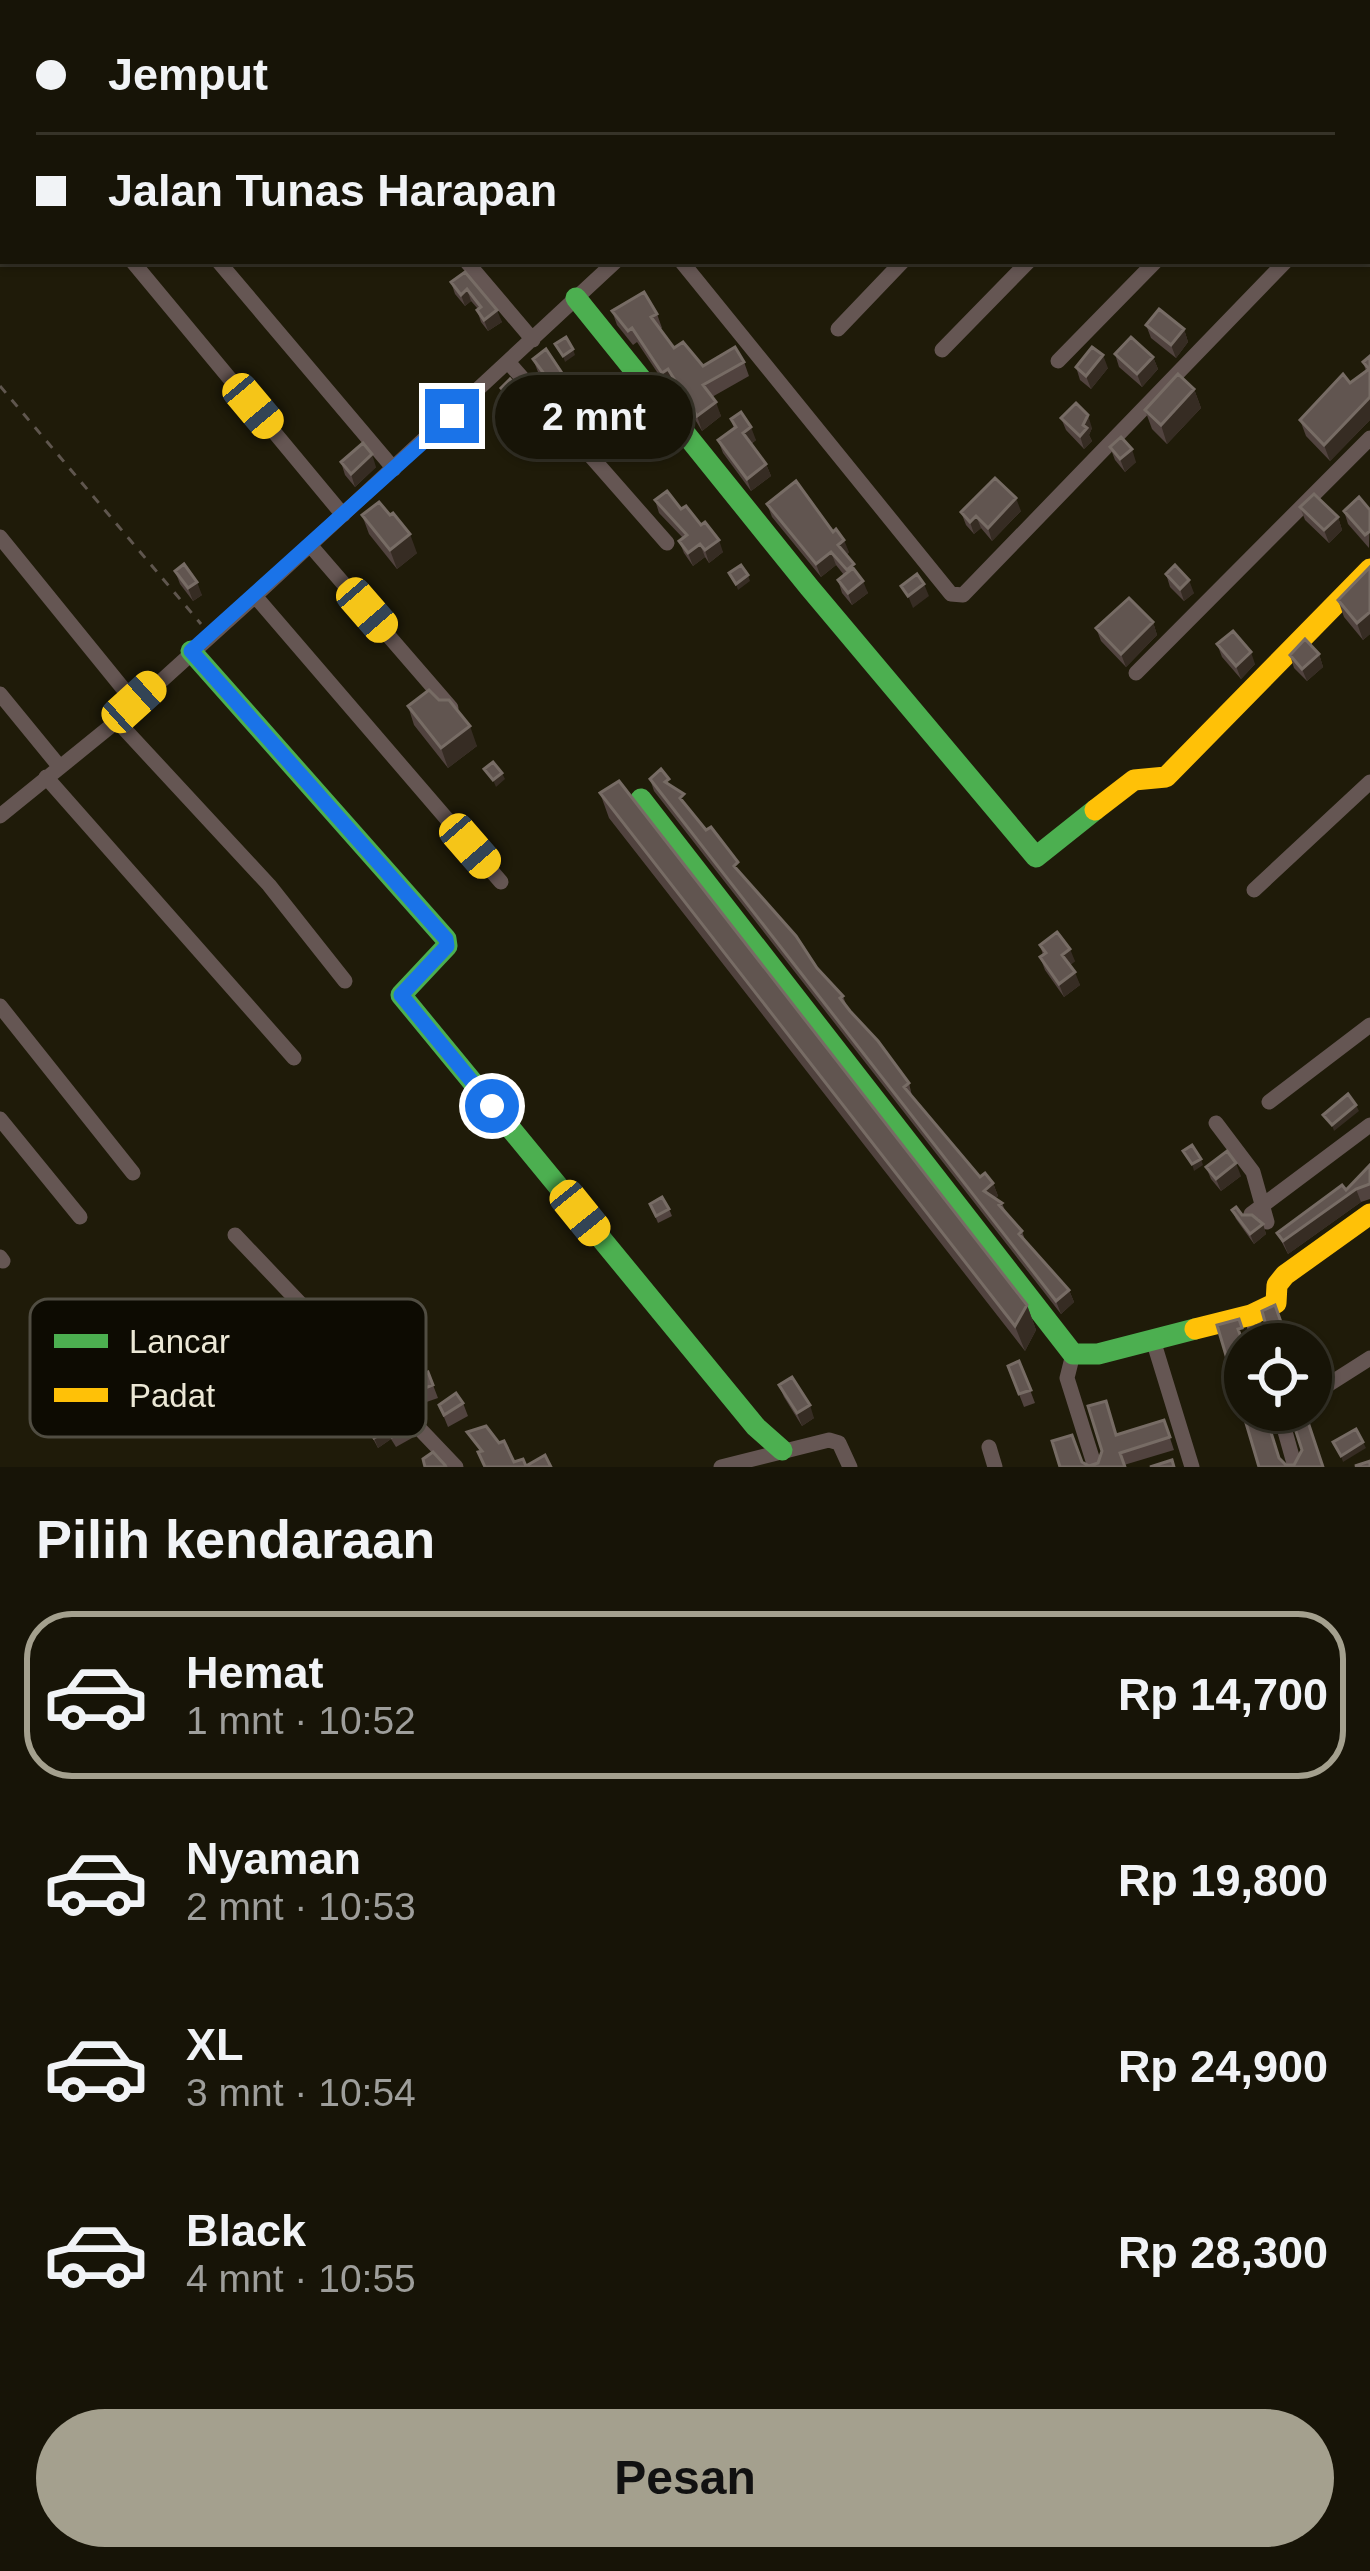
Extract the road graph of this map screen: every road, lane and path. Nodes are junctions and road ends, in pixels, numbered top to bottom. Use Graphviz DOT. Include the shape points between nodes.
graph roads {
  1 [pos="134,264"];
  2 [pos="221,264"];
  3 [pos="469,264"];
  4 [pos="613,264"];
  5 [pos="683,264"];
  6 [pos="901,264"];
  7 [pos="1026,264"];
  8 [pos="1153,264"];
  9 [pos="1283,264"];
  10 [pos="576,298"];
  11 [pos="838,329"];
  12 [pos="532,340"];
  13 [pos="942,350"];
  14 [pos="1058,361"];
  15 [pos="509,363"];
  16 [pos="0,386"];
  17 [pos="1370,438"];
  18 [pos="394,469"];
  19 [pos="343,515"];
  20 [pos="0,537"];
  21 [pos="667,543"];
  22 [pos="310,545"];
  23 [pos="1370,569"];
  24 [pos="255,596"];
  25 [pos="210,634"];
  26 [pos="191,651"];
  27 [pos="1136,673"];
  28 [pos="0,694"];
  29 [pos="134,702"];
  30 [pos="451,708"];
  31 [pos="117,721"];
  32 [pos="53,772"];
  33 [pos="1370,782"];
  34 [pos="641,799"];
  35 [pos="0,816"];
  36 [pos="501,882"];
  37 [pos="1254,890"];
  38 [pos="344,981"];
  39 [pos="0,1006"];
  40 [pos="1370,1025"];
  41 [pos="294,1058"];
  42 [pos="1269,1102"];
  43 [pos="0,1119"];
  44 [pos="1216,1123"];
  45 [pos="1370,1125"];
  46 [pos="133,1173"];
  47 [pos="1257,1208"];
  48 [pos="1370,1214"];
  49 [pos="80,1217"];
  50 [pos="1268,1222"];
  51 [pos="235,1235"];
  52 [pos="296,1299"];
  53 [pos="1251,1315"];
  54 [pos="1253,1323"];
  55 [pos="1154,1340"];
  56 [pos="1073,1354"];
  57 [pos="1370,1358"];
  58 [pos="1332,1382"];
  59 [pos="1285,1431"];
  60 [pos="426,1436"];
  61 [pos="988,1447"];
  62 [pos="782,1450"];
  63 [pos="456,1467"];
  64 [pos="722,1467"];
  65 [pos="850,1467"];
  66 [pos="994,1467"];
  67 [pos="1095,1467"];
  68 [pos="1192,1467"];
  69 [pos="1295,1467"];
  1 -- 19 [label="street"];
  2 -- 18 [label="street"];
  3 -- 12 [label="street"];
  4 -- 10 [label="street"];
  5 -- 9 [label="street" via="957,596"];
  6 -- 11 [label="street"];
  7 -- 13 [label="street"];
  8 -- 14 [label="street"];
  10 -- 12 [label="street"];
  10 -- 23 [label="street" via="1036,857 1133,780 1166,777"];
  12 -- 15 [label="street"];
  15 -- 18 [label="street"];
  15 -- 21 [label="street"];
  16 -- 25 [label="path"];
  17 -- 27 [label="street"];
  18 -- 19 [label="street"];
  19 -- 22 [label="street"];
  20 -- 29 [label="street"];
  22 -- 24 [label="street"];
  22 -- 30 [label="street"];
  24 -- 25 [label="street"];
  24 -- 36 [label="street"];
  25 -- 26 [label="street"];
  26 -- 29 [label="street"];
  26 -- 62 [label="street" via="446,939 401,995"];
  28 -- 32 [label="street"];
  29 -- 31 [label="street"];
  31 -- 32 [label="street"];
  31 -- 38 [label="street" via="269,885"];
  32 -- 35 [label="street"];
  32 -- 41 [label="street"];
  33 -- 37 [label="street"];
  34 -- 56 [label="street"];
  39 -- 46 [label="street"];
  40 -- 42 [label="street"];
  43 -- 49 [label="street"];
  44 -- 47 [label="street" via="1252,1172"];
  45 -- 47 [label="street"];
  47 -- 50 [label="street"];
  48 -- 53 [label="street" via="1285,1275 1276,1303"];
  51 -- 52 [label="street"];
  53 -- 54 [label="street"];
  53 -- 55 [label="street"];
  55 -- 56 [label="street"];
  55 -- 68 [label="street"];
  56 -- 67 [label="street" via="1067,1378"];
  57 -- 58 [label="street"];
  59 -- 69 [label="street"];
  60 -- 63 [label="street"];
  61 -- 66 [label="street"];
  62 -- 64 [label="street"];
  62 -- 65 [label="street" via="829,1440"];
}
